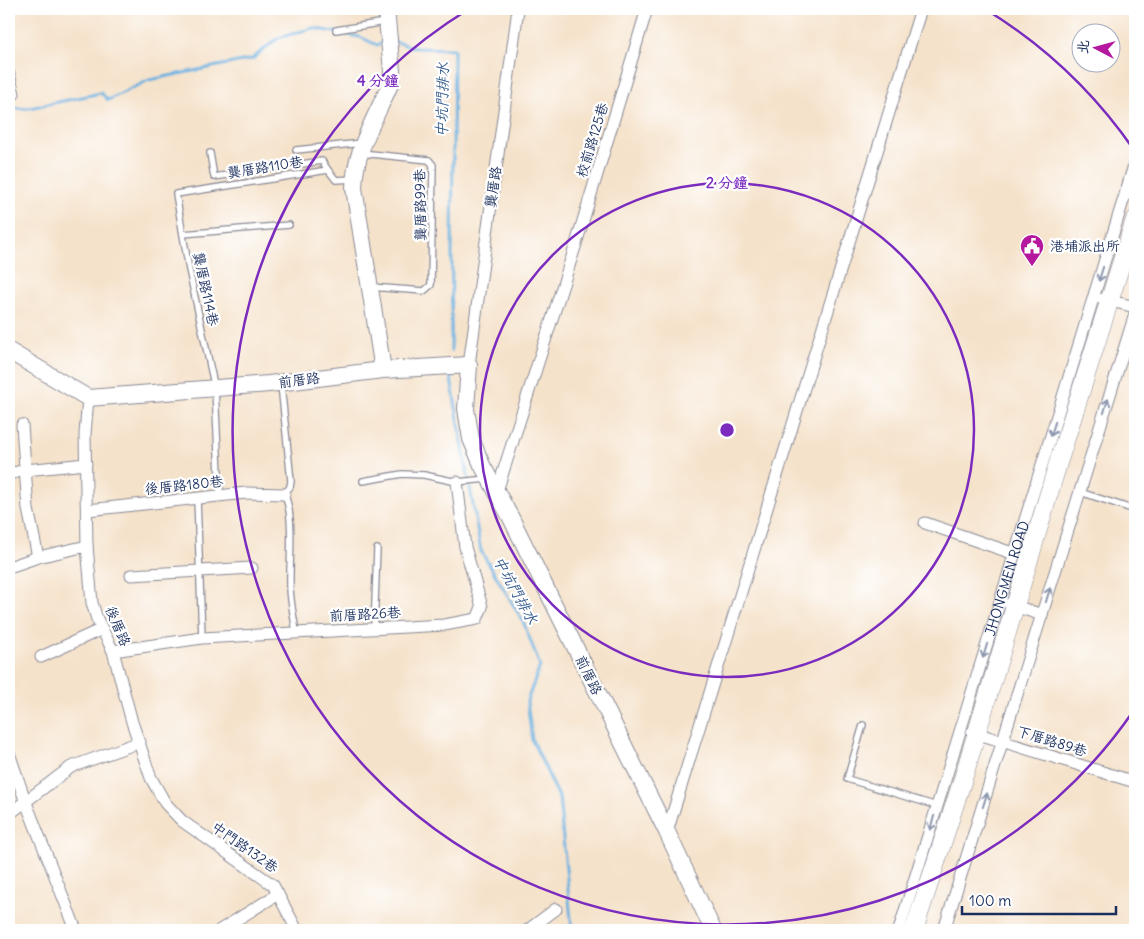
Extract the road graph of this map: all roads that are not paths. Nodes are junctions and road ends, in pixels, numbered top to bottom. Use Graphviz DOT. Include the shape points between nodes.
graph roads {
  1 [pos="518,9"];
  2 [pos="647,9"];
  3 [pos="921,9"];
  4 [pos="388,29"];
  5 [pos="336,30"];
  6 [pos="9,74"];
  7 [pos="14,94"];
  8 [pos="362,148"];
  9 [pos="296,150"];
  10 [pos="210,153"];
  11 [pos="1135,162"];
  12 [pos="328,170"];
  13 [pos="354,178"];
  14 [pos="176,194"];
  15 [pos="289,225"];
  16 [pos="1129,228"];
  17 [pos="183,234"];
  18 [pos="1135,252"];
  19 [pos="370,287"];
  20 [pos="1115,302"];
  21 [pos="1135,314"];
  22 [pos="9,351"];
  23 [pos="469,365"];
  24 [pos="383,370"];
  25 [pos="281,383"];
  26 [pos="215,389"];
  27 [pos="88,398"];
  28 [pos="22,425"];
  29 [pos="86,464"];
  30 [pos="25,470"];
  31 [pos="9,474"];
  32 [pos="364,481"];
  33 [pos="460,482"];
  34 [pos="487,484"];
  35 [pos="1080,492"];
  36 [pos="284,494"];
  37 [pos="220,496"];
  38 [pos="197,498"];
  39 [pos="88,510"];
  40 [pos="1135,510"];
  41 [pos="925,524"];
  42 [pos="87,546"];
  43 [pos="377,549"];
  44 [pos="1015,554"];
  45 [pos="38,556"];
  46 [pos="9,567"];
  47 [pos="252,568"];
  48 [pos="200,571"];
  49 [pos="131,575"];
  50 [pos="1013,606"];
  51 [pos="1042,615"];
  52 [pos="102,629"];
  53 [pos="374,630"];
  54 [pos="296,632"];
  55 [pos="202,638"];
  56 [pos="114,651"];
  57 [pos="41,657"];
  58 [pos="863,725"];
  59 [pos="974,733"];
  60 [pos="140,742"];
  61 [pos="1003,742"];
  62 [pos="9,752"];
  63 [pos="1135,782"];
  64 [pos="25,800"];
  65 [pos="937,806"];
  66 [pos="9,814"];
  67 [pos="182,821"];
  68 [pos="667,832"];
  69 [pos="278,894"];
  70 [pos="556,909"];
  71 [pos="76,930"];
  72 [pos="220,930"];
  73 [pos="297,930"];
  74 [pos="528,930"];
  75 [pos="713,930"];
  76 [pos="899,930"];
  77 [pos="914,930"];
  78 [pos="926,930"];
  79 [pos="944,930"];
  1 -- 23 [label="street, 龔厝路"];
  2 -- 34 [label="street, 校前路125巷" via="565,279"];
  3 -- 68 [label="street"];
  4 -- 5 [label="lane"];
  4 -- 8 [label="street" via="390,82"];
  6 -- 7 [label="street"];
  8 -- 9 [label="lane"];
  8 -- 13 [label="street"];
  8 -- 19 [label="lane, 龔厝路99巷" via="432,162 433,282 428,289"];
  10 -- 12 [label="lane" via="214,177 322,161"];
  11 -- 16 [label="street"];
  12 -- 13 [label="lane" via="336,180"];
  12 -- 14 [label="lane, 龔厝路110巷"];
  13 -- 19 [label="street"];
  14 -- 17 [label="lane, 龔厝路114巷"];
  15 -- 17 [label="lane"];
  16 -- 20 [label="main road, JHONGMEN ROAD, one-way"];
  17 -- 26 [label="lane, 龔厝路114巷"];
  18 -- 20 [label="main road, JHONGMEN ROAD"];
  19 -- 24 [label="street"];
  20 -- 44 [label="street, JHONGMEN ROAD, one-way"];
  20 -- 50 [label="main road, JHONGMEN ROAD"];
  35 -- 21 [label="street, one-way"];
  22 -- 27 [label="street"];
  23 -- 24 [label="street, 前厝路"];
  23 -- 34 [label="street, 前厝路" via="466,409 471,439"];
  24 -- 25 [label="street, 前厝路"];
  25 -- 26 [label="street, 前厝路"];
  25 -- 36 [label="lane" via="292,481"];
  26 -- 27 [label="street, 前厝路"];
  26 -- 37 [label="lane, 龔厝路114巷"];
  27 -- 29 [label="street, 後厝路" via="84,434"];
  28 -- 30 [label="street"];
  29 -- 30 [label="street"];
  29 -- 39 [label="street, 後厝路"];
  30 -- 31 [label="street"];
  30 -- 45 [label="street" via="30,523"];
  32 -- 33 [label="lane" via="402,474"];
  33 -- 34 [label="lane"];
  33 -- 53 [label="street, 前厝路26巷" via="464,540 482,607 481,614 477,619 444,625"];
  34 -- 68 [label="street, 前厝路"];
  35 -- 40 [label="lane"];
  51 -- 35 [label="street, one-way"];
  36 -- 37 [label="street, 後厝路180巷"];
  36 -- 54 [label="lane" via="288,500 290,588"];
  37 -- 38 [label="street, 後厝路180巷"];
  38 -- 39 [label="street, 後厝路180巷"];
  38 -- 48 [label="lane"];
  39 -- 42 [label="street, 後厝路"];
  41 -- 44 [label="street"];
  42 -- 45 [label="street"];
  42 -- 52 [label="street, 後厝路" via="92,604"];
  43 -- 53 [label="lane"];
  44 -- 50 [label="street, JHONGMEN ROAD"];
  45 -- 46 [label="street"];
  47 -- 48 [label="street"];
  48 -- 49 [label="street"];
  48 -- 55 [label="lane"];
  50 -- 51 [label="street"];
  50 -- 59 [label="main road, JHONGMEN ROAD"];
  50 -- 59 [label="street, JHONGMEN ROAD, one-way"];
  51 -- 61 [label="street"];
  52 -- 56 [label="street, 後厝路"];
  52 -- 57 [label="street"];
  53 -- 54 [label="street, 前厝路26巷"];
  54 -- 55 [label="street, 前厝路26巷"];
  55 -- 56 [label="street, 前厝路26巷"];
  56 -- 60 [label="street, 後厝路"];
  58 -- 65 [label="lane" via="847,779"];
  59 -- 61 [label="street, 下厝路89巷"];
  59 -- 65 [label="street, JHONGMEN ROAD"];
  59 -- 77 [label="main road, JHONGMEN ROAD"];
  59 -- 78 [label="main road, JHONGMEN ROAD"];
  60 -- 64 [label="street" via="71,767"];
  60 -- 67 [label="street, 後厝路" via="151,778 165,803"];
  61 -- 63 [label="street, 下厝路89巷"];
  79 -- 61 [label="street, one-way"];
  62 -- 64 [label="street"];
  64 -- 66 [label="street"];
  64 -- 71 [label="street"];
  65 -- 76 [label="street, JHONGMEN ROAD, one-way"];
  67 -- 69 [label="street, 中門路132巷" via="273,885"];
  68 -- 75 [label="street, 前厝路"];
  69 -- 72 [label="street"];
  69 -- 73 [label="street, 中門路132巷"];
  70 -- 74 [label="street"];
}
